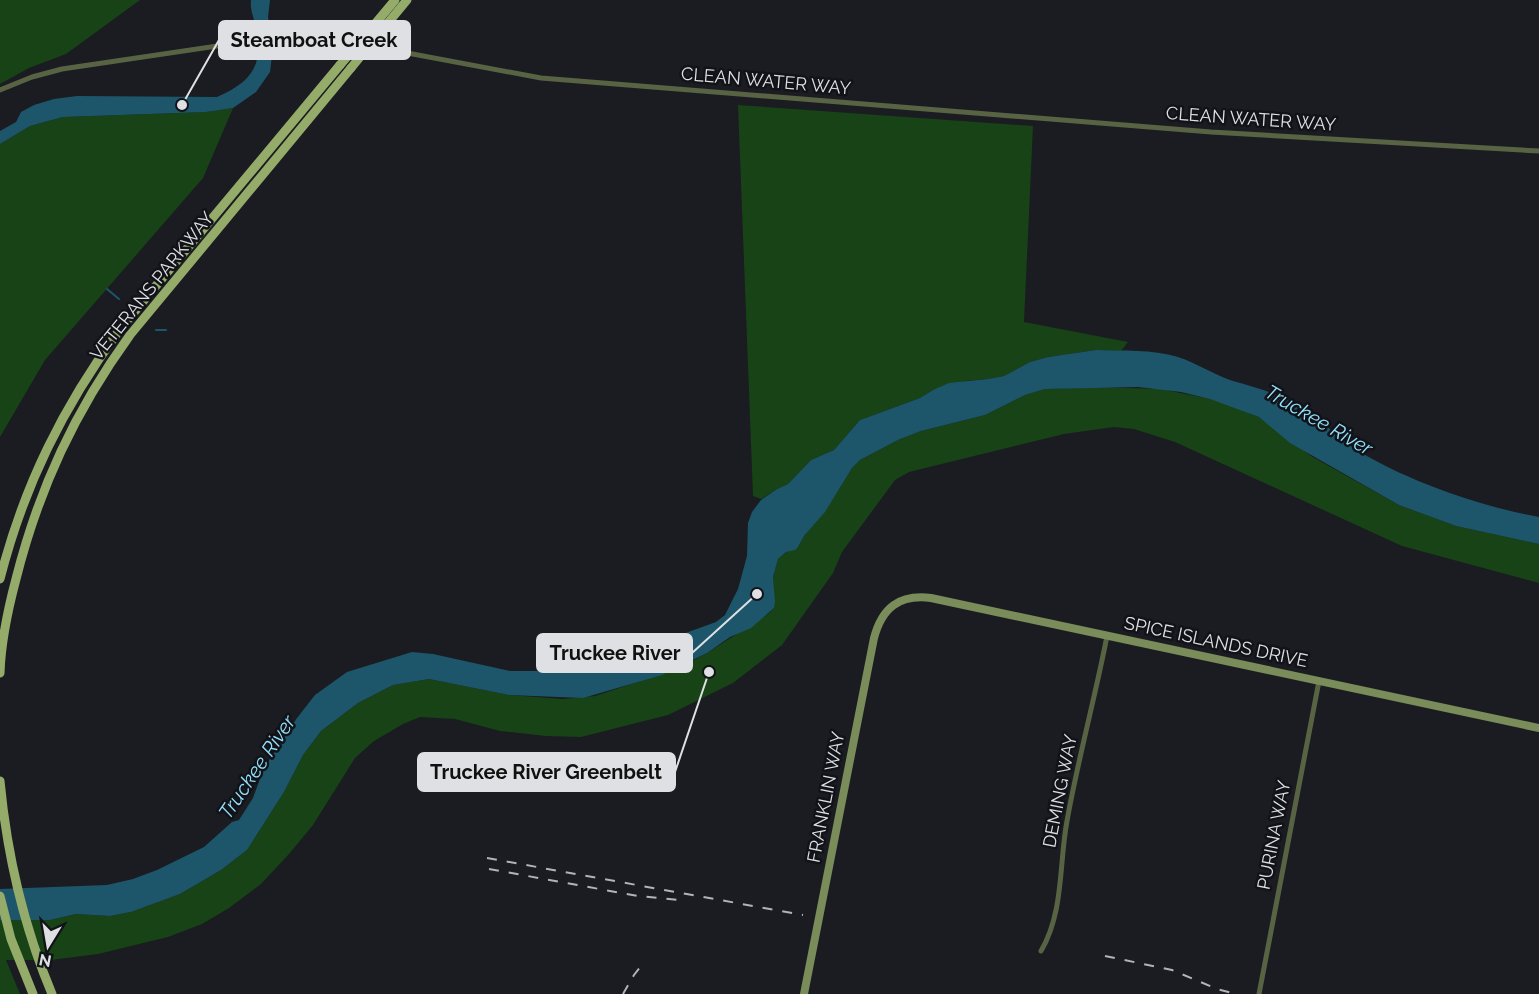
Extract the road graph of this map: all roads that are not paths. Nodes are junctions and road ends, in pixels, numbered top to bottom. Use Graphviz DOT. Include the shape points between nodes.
graph roads {
  1 [pos="395,0"];
  2 [pos="407,0"];
  3 [pos="374,32"];
  4 [pos="0,90"];
  5 [pos="1539,151"];
  6 [pos="0,579"];
  7 [pos="888,609"];
  8 [pos="1107,636"];
  9 [pos="0,674"];
  10 [pos="1319,681"];
  11 [pos="1539,728"];
  12 [pos="0,781"];
  13 [pos="0,896"];
  14 [pos="1041,951"];
  15 [pos="50,990"];
  16 [pos="33,993"];
  17 [pos="804,994"];
  18 [pos="1259,994"];
  1 -- 3 [label="main road, VETERANS PARKWAY"];
  2 -- 3 [label="main road, VETERANS PARKWAY"];
  3 -- 6 [label="main road, VETERANS PARKWAY, bridge" via="340,65 100,357 70,402 40,461"];
  3 -- 9 [label="main road, VETERANS PARKWAY, bridge" via="351,68 102,374 68,434 37,507 11,598"];
  4 -- 5 [label="street, CLEAN WATER WAY" via="62,69 297,35 541,78 1199,131"];
  7 -- 8 [label="street, SPICE ISLANDS DRIVE" via="921,597"];
  7 -- 17 [label="street, FRANKLIN WAY" via="874,638"];
  8 -- 10 [label="street, SPICE ISLANDS DRIVE"];
  8 -- 14 [label="street, DEMING WAY" via="1067,820 1054,915"];
  10 -- 11 [label="street, SPICE ISLANDS DRIVE"];
  10 -- 18 [label="street, PURINA WAY"];
  12 -- 15 [label="main road" via="20,903"];
  13 -- 16 [label="main road" via="11,939"];
}
